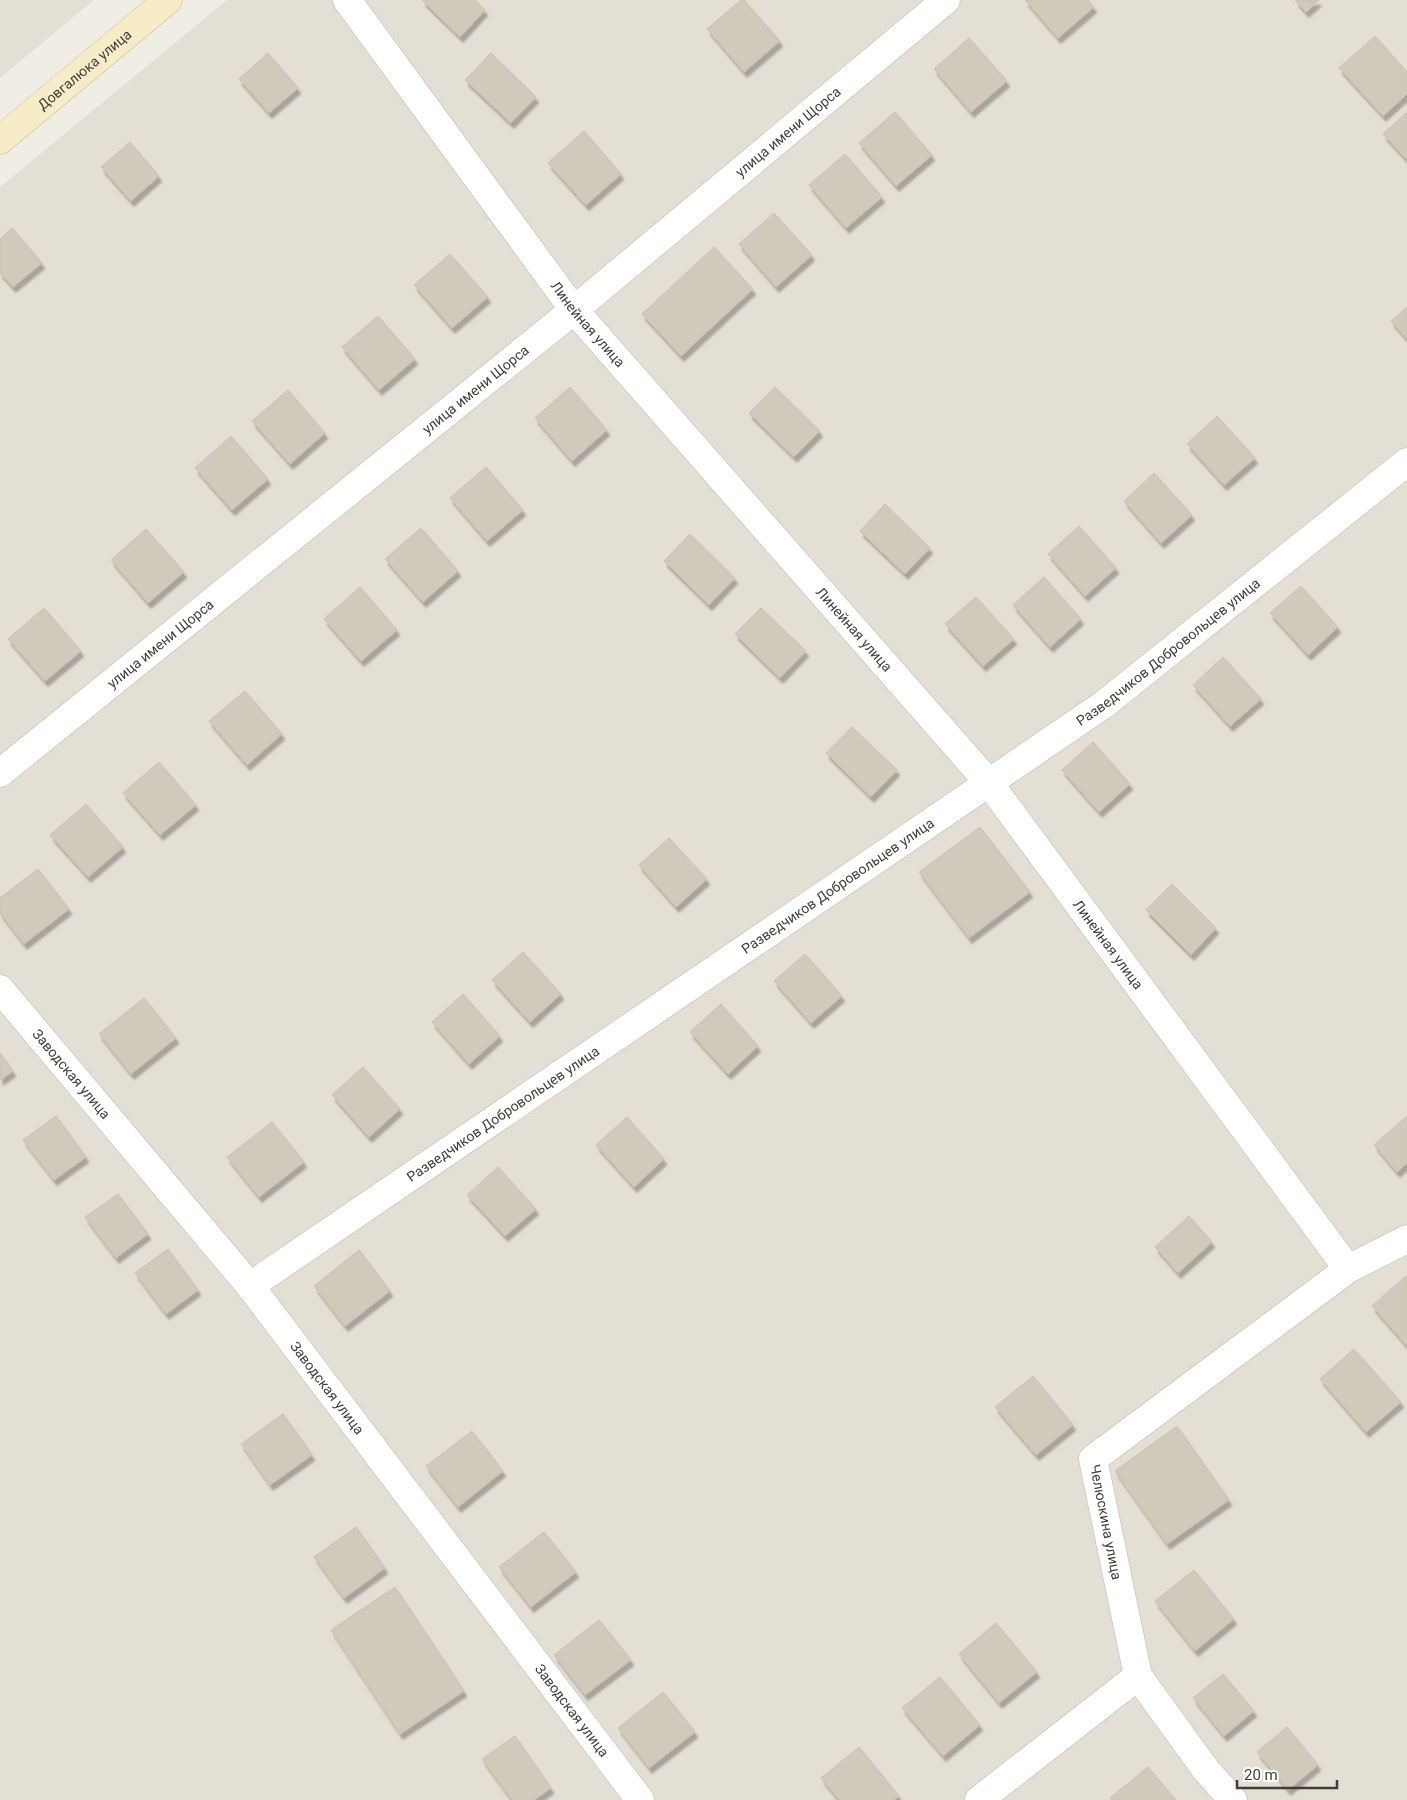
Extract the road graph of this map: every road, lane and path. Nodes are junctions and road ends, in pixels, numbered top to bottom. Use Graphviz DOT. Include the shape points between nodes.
graph roads {
  1 [pos="168,0"];
  2 [pos="348,0"];
  3 [pos="946,0"];
  4 [pos="0,140"];
  5 [pos="574,310"];
  6 [pos="1407,462"];
  7 [pos="0,773"];
  8 [pos="988,783"];
  9 [pos="0,989"];
  10 [pos="1407,1239"];
  11 [pos="1348,1269"];
  12 [pos="250,1286"];
  13 [pos="1138,1676"];
  14 [pos="640,1800"];
  15 [pos="979,1800"];
  16 [pos="1233,1800"];
  1 -- 4 [label="street, Довгалюка улица"];
  2 -- 5 [label="street, Линейная улица"];
  3 -- 5 [label="street, улица имени Щорса"];
  5 -- 7 [label="street, улица имени Щорса"];
  5 -- 8 [label="street, Линейная улица"];
  6 -- 8 [label="street, Разведчиков Добровольцев улица" via="1103,706"];
  8 -- 11 [label="street, Линейная улица"];
  8 -- 12 [label="street, Разведчиков Добровольцев улица"];
  9 -- 12 [label="street, Заводская улица"];
  10 -- 11 [label="street, Челюскина улица"];
  11 -- 13 [label="street, Челюскина улица" via="1093,1459"];
  12 -- 14 [label="street, Заводская улица"];
  13 -- 15 [label="street"];
  13 -- 16 [label="street" via="1206,1770"];
}
